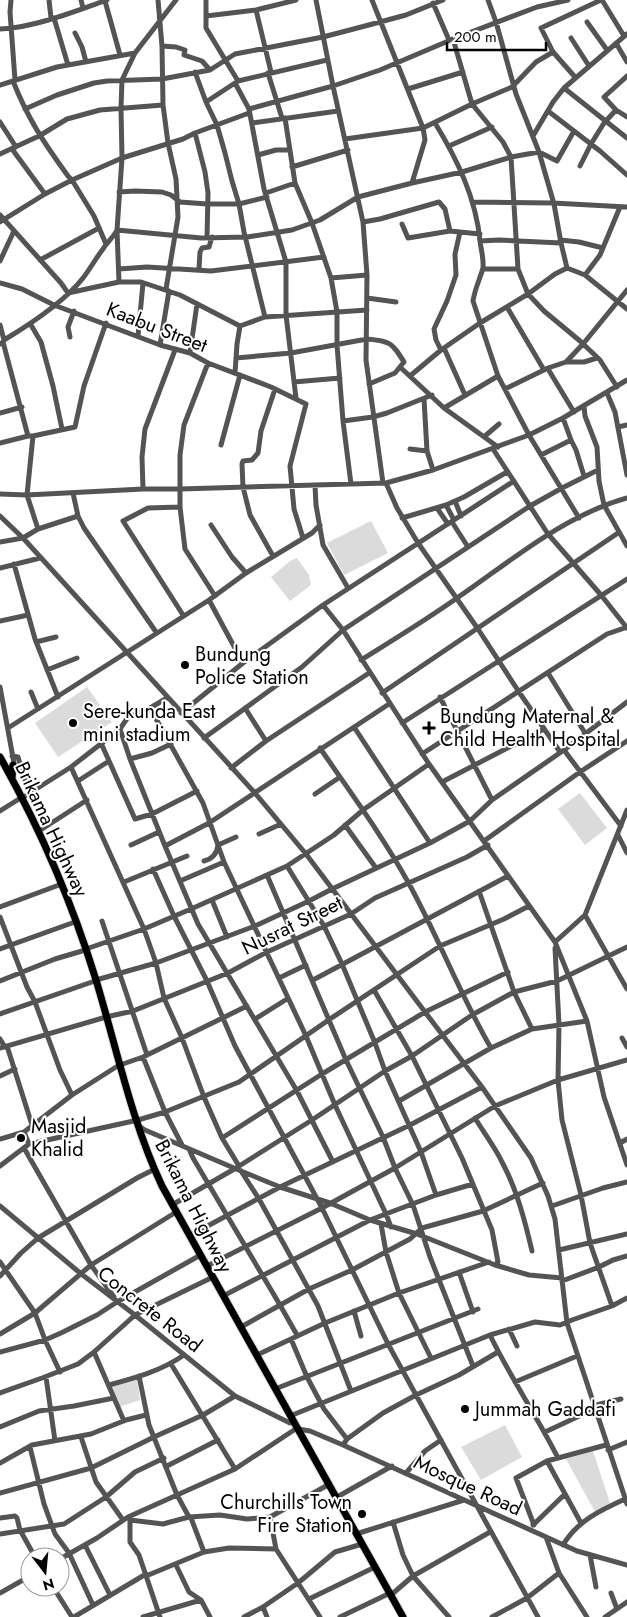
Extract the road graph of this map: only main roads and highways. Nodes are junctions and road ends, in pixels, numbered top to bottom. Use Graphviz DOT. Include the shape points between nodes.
graph roads {
  1 [pos="6,764"];
  2 [pos="23,797"];
  3 [pos="84,950"];
  4 [pos="134,1121"];
  5 [pos="290,1419"];
  6 [pos="311,1456"];
  7 [pos="349,1524"];
  8 [pos="389,1595"];
  9 [pos="399,1617"];
  10 [pos="404,1617"];
  1 -- 2 [label="highway, Brikama Highway"];
  1 -- 2 [label="highway, Brikama Highway"];
  2 -- 3 [label="highway, Brikama Highway"];
  2 -- 3 [label="highway, Brikama Highway" via="66,894"];
  3 -- 4 [label="highway, Brikama Highway"];
  4 -- 5 [label="highway, Brikama Highway" via="172,1205"];
  4 -- 5 [label="highway, Brikama Highway" via="151,1172"];
  5 -- 6 [label="highway, Brikama Highway"];
  6 -- 7 [label="highway, Brikama Highway"];
  6 -- 7 [label="highway, Brikama Highway" via="337,1497"];
  7 -- 8 [label="highway, Brikama Highway"];
  7 -- 8 [label="highway, Brikama Highway" via="371,1569"];
  8 -- 9 [label="highway, Brikama Highway"];
  8 -- 10 [label="highway, Brikama Highway"];
}
